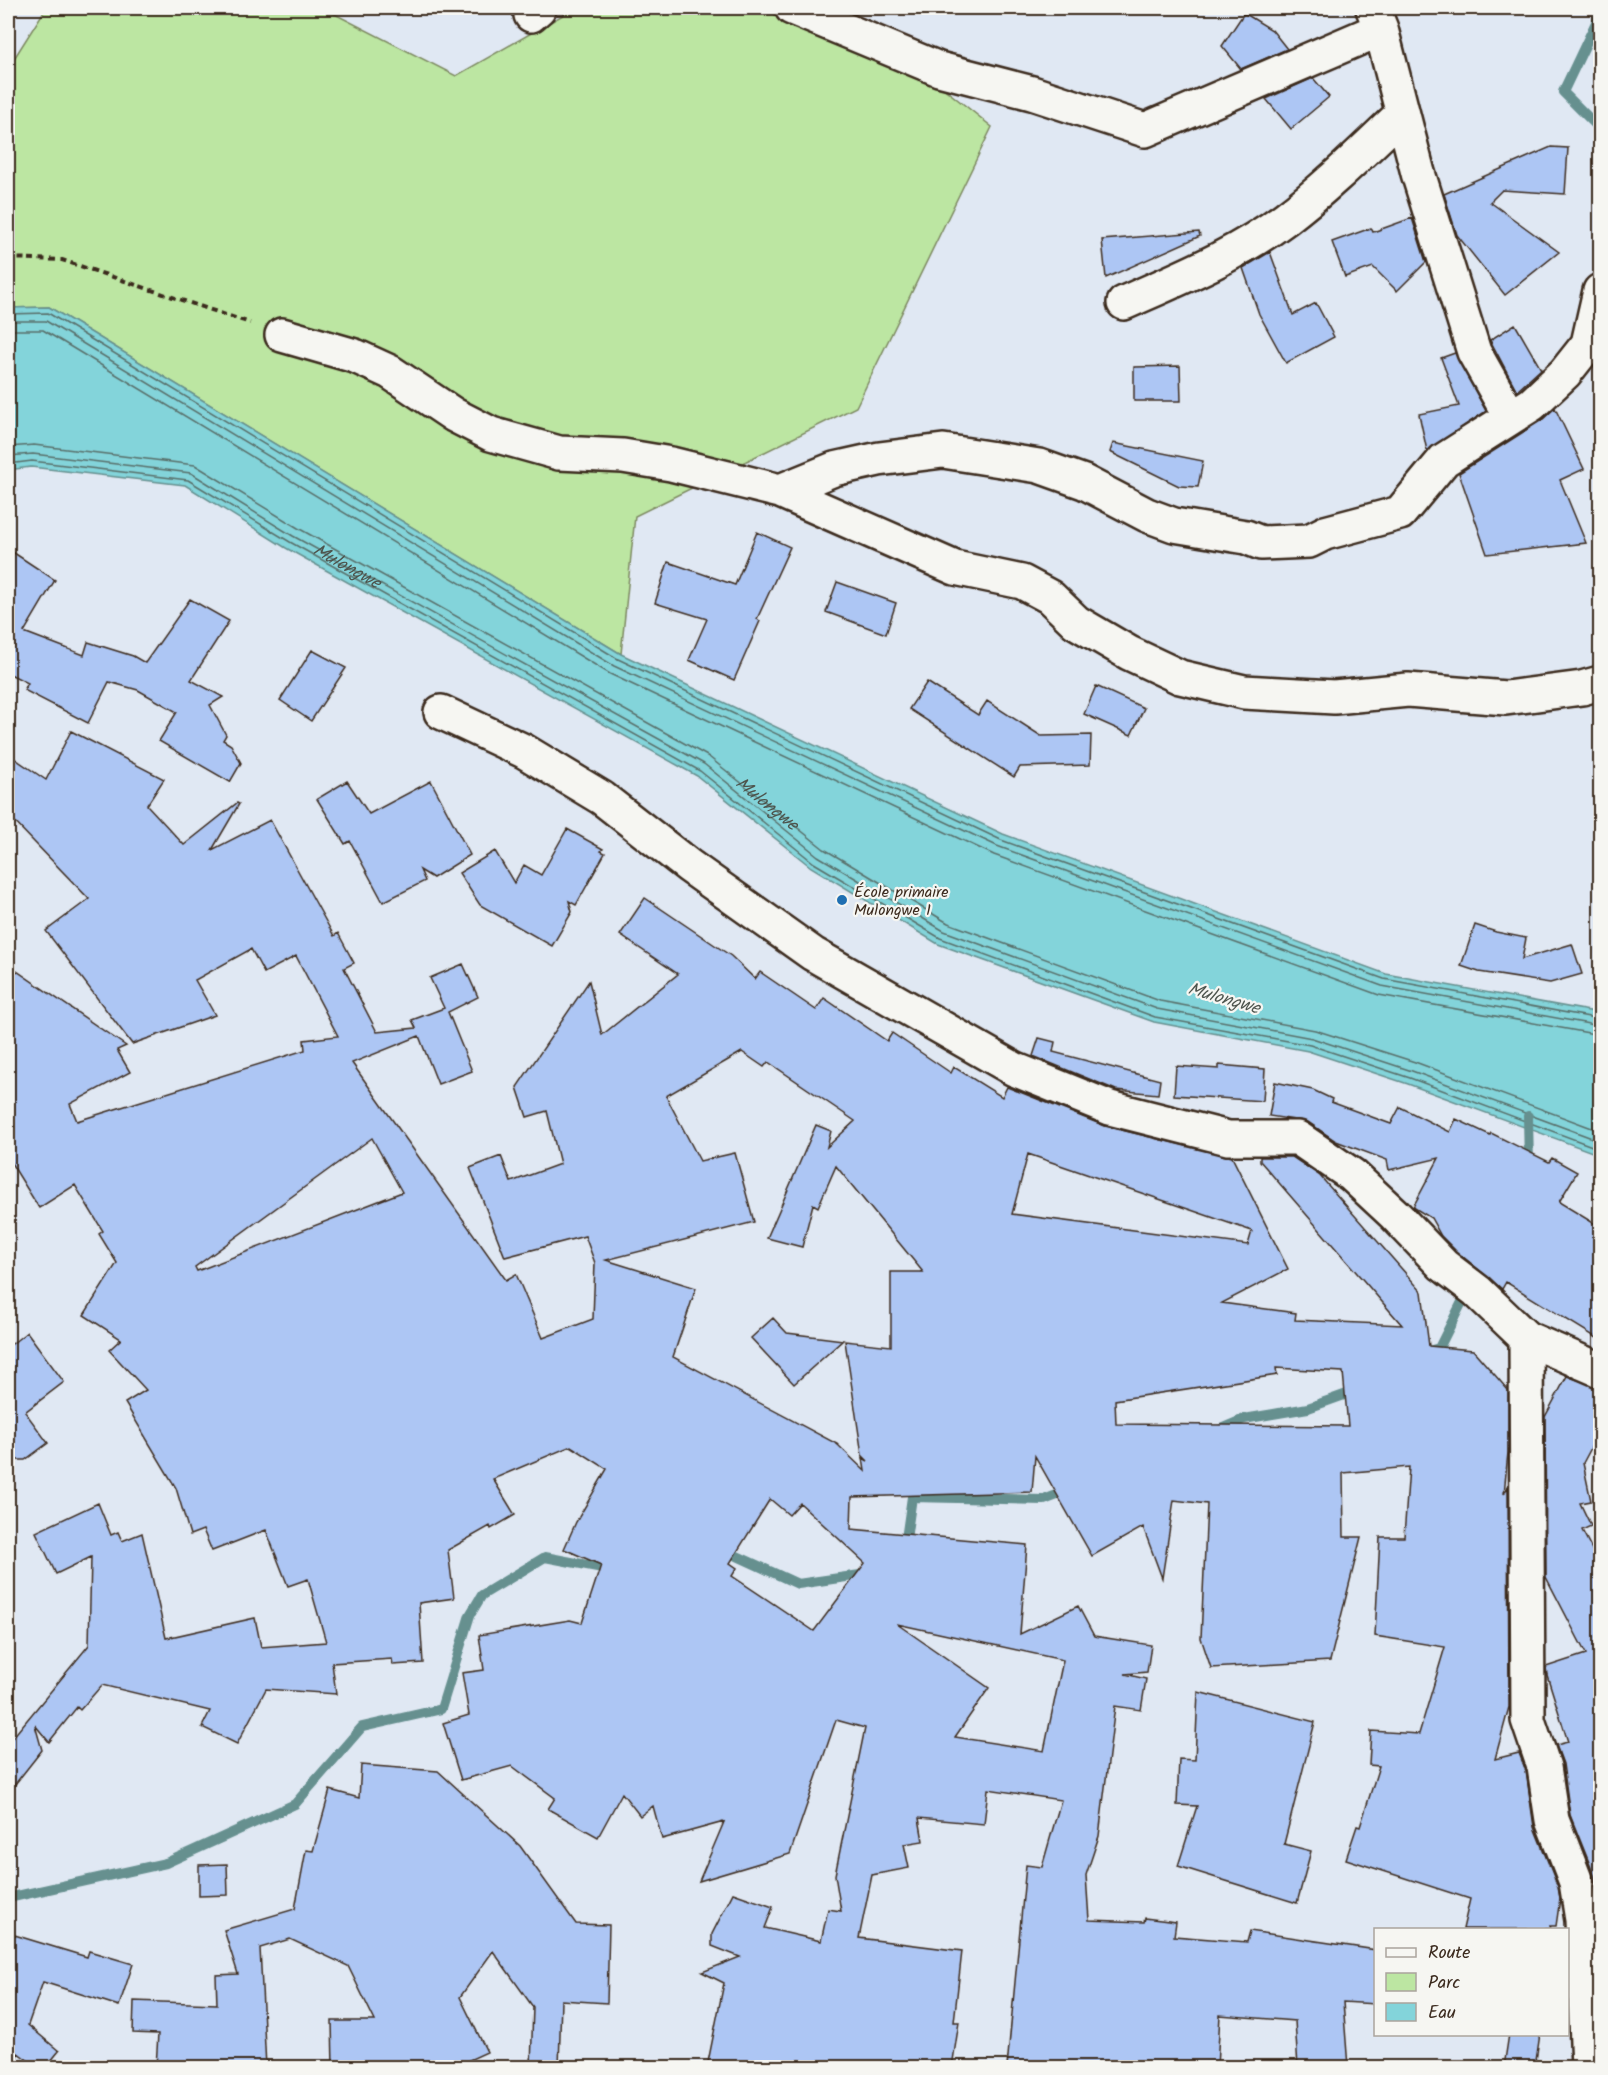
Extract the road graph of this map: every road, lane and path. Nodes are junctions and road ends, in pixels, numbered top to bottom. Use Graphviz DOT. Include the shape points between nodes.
graph roads {
  1 [pos="792,8"];
  2 [pos="1376,18"];
  3 [pos="1402,114"];
  4 [pos="8,258"];
  5 [pos="1600,291"];
  6 [pos="1124,303"];
  7 [pos="282,335"];
  8 [pos="1510,416"];
  9 [pos="780,491"];
  10 [pos="1600,683"];
  11 [pos="441,712"];
  12 [pos="1526,1338"];
  13 [pos="1600,1370"];
  14 [pos="1588,2067"];
  1 -- 2 [label="street" via="939,69 1032,93 1145,130"];
  2 -- 3 [label="street"];
  3 -- 6 [label="street" via="1285,219 1218,261"];
  3 -- 8 [label="street" via="1474,352"];
  4 -- 7 [label="path" via="62,260 210,307"];
  5 -- 8 [label="street" via="1588,344 1532,404"];
  7 -- 9 [label="street" via="355,356 390,372 454,415 491,434 559,453 623,456 671,464"];
  8 -- 9 [label="street" via="1444,460 1400,513 1325,533 1310,541 1261,543 1174,525 1084,482 1039,466 943,451 834,469"];
  9 -- 10 [label="street" via="955,568 1022,582 1050,597 1076,622 1129,653 1180,677 1244,692 1334,697 1408,690 1506,698"];
  11 -- 12 [label="street" via="524,751 592,792 813,954 1014,1069 1110,1108 1228,1138 1298,1138 1352,1175 1443,1265"];
  12 -- 13 [label="street"];
  12 -- 14 [label="street" via="1528,1720 1544,1767 1552,1820 1576,1882 1582,1920"];
}
